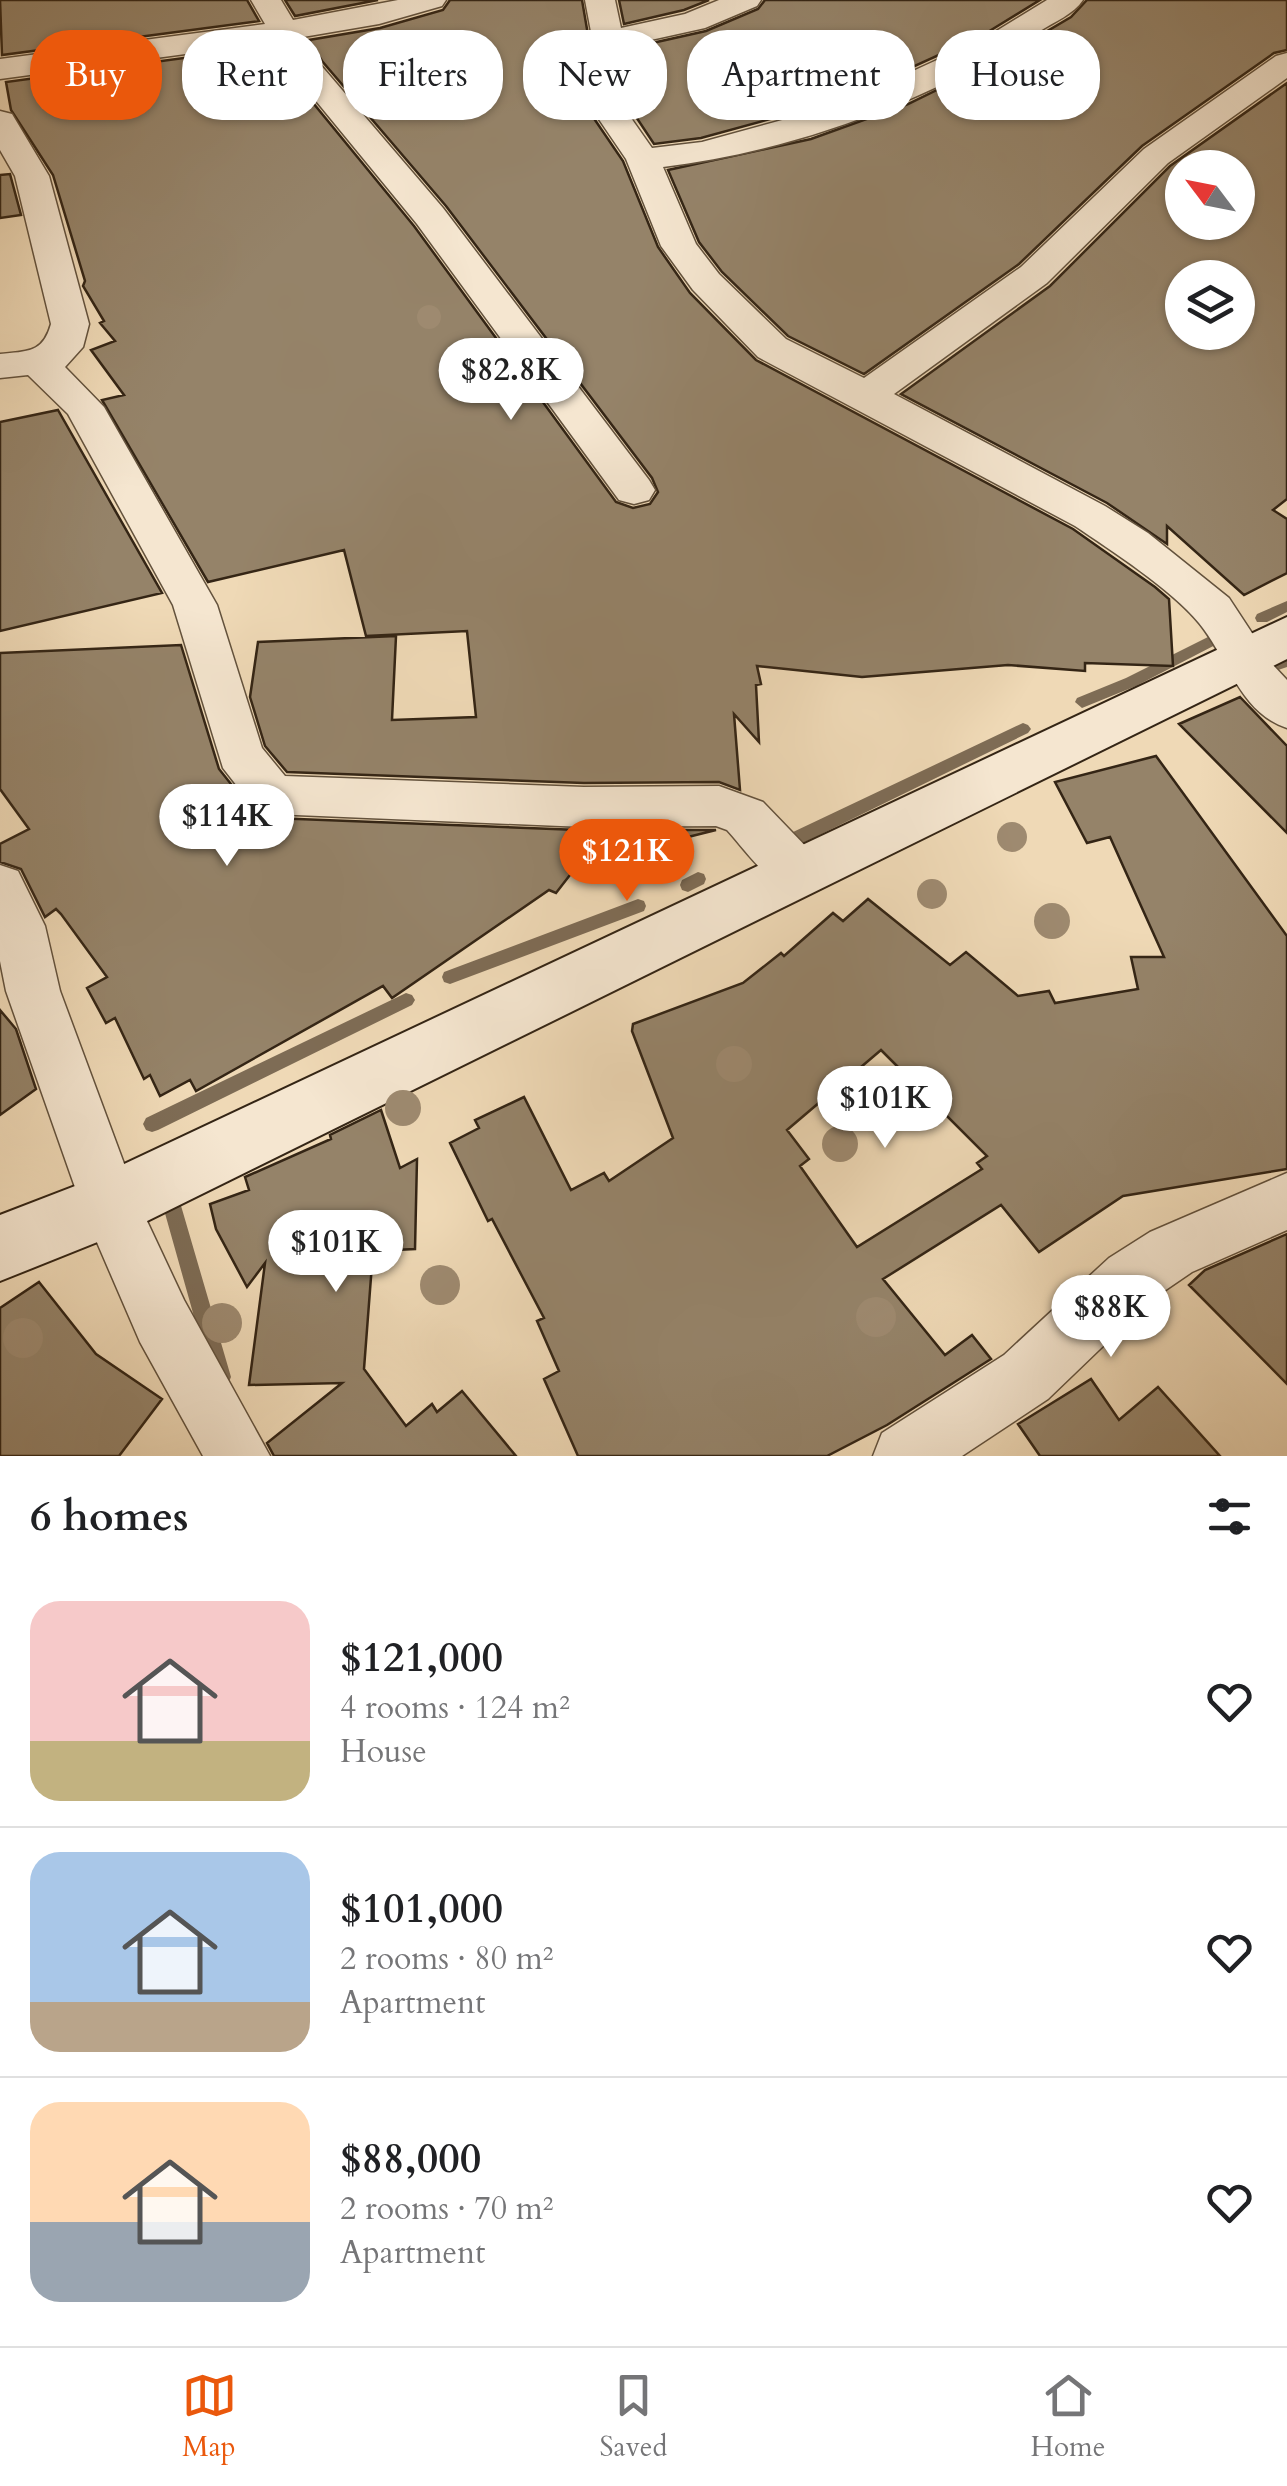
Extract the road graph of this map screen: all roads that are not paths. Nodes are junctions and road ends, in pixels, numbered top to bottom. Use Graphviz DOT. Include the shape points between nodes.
graph roads {
  1 [pos="431,0"];
  2 [pos="600,0"];
  3 [pos="746,0"];
  4 [pos="1068,0"];
  5 [pos="275,16"];
  6 [pos="606,30"];
  7 [pos="651,30"];
  8 [pos="1287,63"];
  9 [pos="0,68"];
  10 [pos="616,120"];
  11 [pos="0,122"];
  12 [pos="643,159"];
  13 [pos="22,366"];
  14 [pos="866,395"];
  15 [pos="634,490"];
  16 [pos="1266,646"];
  17 [pos="1287,710"];
  18 [pos="798,872"];
  19 [pos="0,886"];
  20 [pos="1287,1201"];
  21 [pos="111,1204"];
  22 [pos="0,1248"];
  23 [pos="238,1456"];
  24 [pos="905,1456"];
  1 -- 5 [label="street" via="378,15"];
  2 -- 6 [label="street"];
  3 -- 7 [label="street"];
  4 -- 12 [label="street" via="996,44 852,111 704,152"];
  5 -- 9 [label="street"];
  5 -- 15 [label="street" via="305,66 430,216"];
  8 -- 14 [label="street" via="1156,156 1034,275"];
  10 -- 12 [label="street"];
  11 -- 13 [label="street" via="32,176 70,324 64,347"];
  12 -- 14 [label="street" via="679,246 706,282 772,348"];
  13 -- 18 [label="street" via="84,407 194,604 240,755 272,795 719,806 746,816"];
  14 -- 16 [label="street" via="1133,544"];
  16 -- 17 [label="street" via="1253,674"];
  16 -- 18 [label="street"];
  18 -- 21 [label="street"];
  19 -- 21 [label="street"];
  20 -- 24 [label="street" via="1171,1252 1130,1279 1026,1377"];
  21 -- 22 [label="street"];
  21 -- 23 [label="street" via="162,1322"];
}
